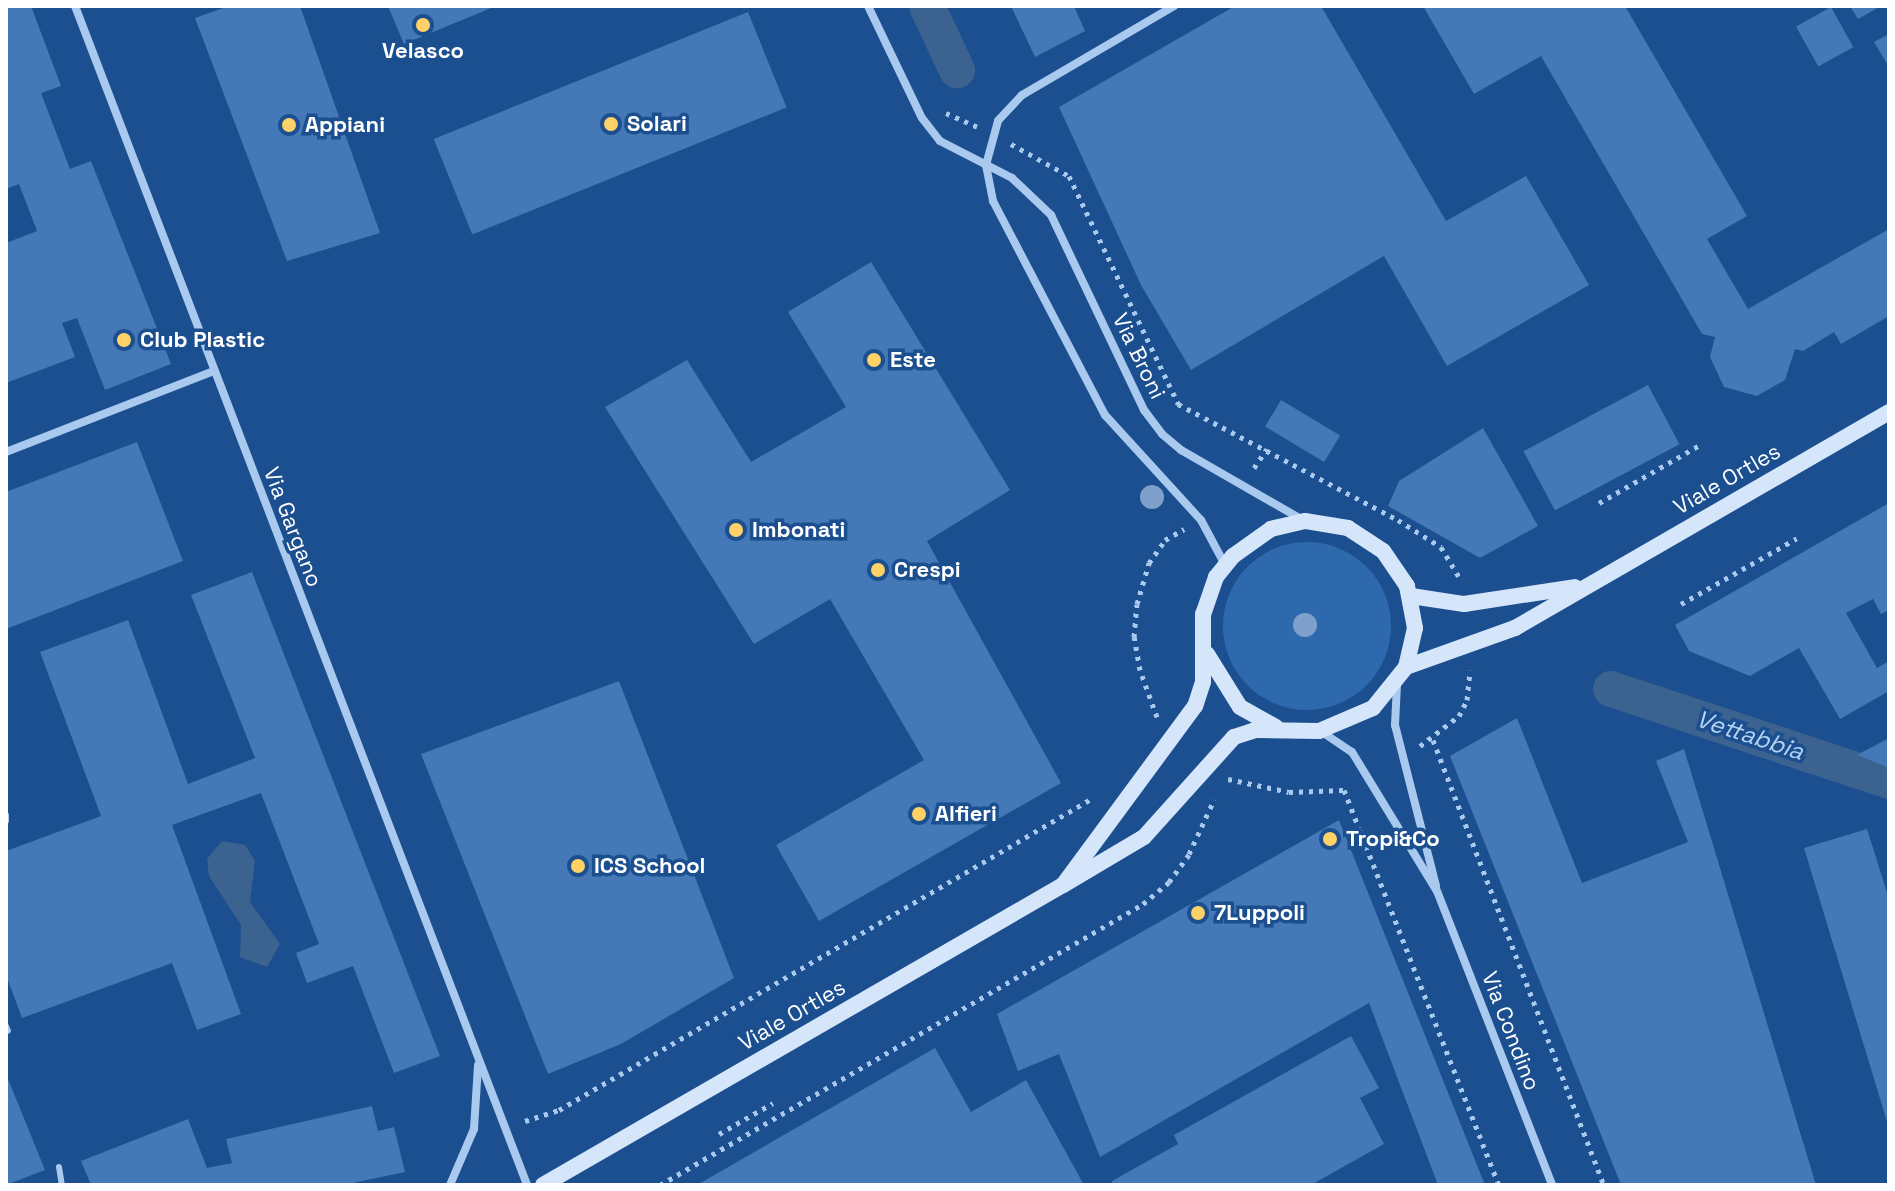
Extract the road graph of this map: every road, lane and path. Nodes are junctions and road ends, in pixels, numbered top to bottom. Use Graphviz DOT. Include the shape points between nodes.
graph roads {
  1 [pos="75,6"];
  2 [pos="868,6"];
  3 [pos="1174,6"];
  4 [pos="1025,151"];
  5 [pos="986,165"];
  6 [pos="214,371"];
  7 [pos="1889,412"];
  8 [pos="1700,445"];
  9 [pos="1267,449"];
  10 [pos="6,452"];
  11 [pos="1243,484"];
  12 [pos="1599,503"];
  13 [pos="1201,520"];
  14 [pos="1305,521"];
  15 [pos="1797,538"];
  16 [pos="1225,565"];
  17 [pos="1587,584"];
  18 [pos="1462,587"];
  19 [pos="1411,596"];
  20 [pos="1681,604"];
  21 [pos="1205,650"];
  22 [pos="1469,663"];
  23 [pos="1406,667"];
  24 [pos="1397,684"];
  25 [pos="1150,730"];
  26 [pos="1285,730"];
  27 [pos="1319,731"];
  28 [pos="1097,795"];
  29 [pos="6,815"];
  30 [pos="6,821"];
  31 [pos="1063,885"];
  32 [pos="1437,891"];
  33 [pos="478,1060"];
  34 [pos="773,1103"];
  35 [pos="506,1132"];
  36 [pos="719,1134"];
  37 [pos="59,1167"];
  38 [pos="62,1185"];
  39 [pos="450,1185"];
  40 [pos="527,1185"];
  41 [pos="543,1185"];
  42 [pos="660,1185"];
  43 [pos="1499,1185"];
  44 [pos="1552,1185"];
  45 [pos="1604,1185"];
  1 -- 6 [label="street, Via Gargano"];
  2 -- 5 [label="street, Via Broni" via="922,118 940,141"];
  3 -- 5 [label="street" via="1022,95 998,121"];
  4 -- 9 [label="path" via="1069,176 1085,201 1178,404"];
  5 -- 11 [label="street, Via Broni" via="1012,178 1051,215 1144,410 1162,434"];
  5 -- 13 [label="street" via="993,201 1105,415"];
  6 -- 10 [label="street"];
  6 -- 33 [label="street, Via Gargano"];
  7 -- 17 [label="street, Viale Ortles"];
  8 -- 12 [label="path"];
  9 -- 11 [label="path"];
  9 -- 18 [label="path" via="1441,547 1455,565"];
  11 -- 14 [label="street, Via Broni"];
  13 -- 16 [label="street"];
  13 -- 25 [label="path" via="1165,540 1149,563 1137,604 1134,637 1156,716"];
  14 -- 16 [label="street, Viale Ortles" via="1260,534"];
  14 -- 19 [label="street, Viale Ortles" via="1334,524 1374,542 1393,561"];
  15 -- 20 [label="path"];
  16 -- 21 [label="street, Viale Ortles" via="1203,614"];
  17 -- 19 [label="street, Viale Ortles" via="1464,604"];
  17 -- 23 [label="street, Viale Ortles" via="1515,628"];
  19 -- 23 [label="street, Viale Ortles" via="1415,628"];
  21 -- 26 [label="street, Viale Ortles" via="1221,684 1240,707"];
  21 -- 31 [label="street, Viale Ortles" via="1195,706"];
  22 -- 45 [label="path" via="1467,700 1448,729 1433,740"];
  23 -- 24 [label="street, Viale Ortles"];
  24 -- 27 [label="street, Viale Ortles" via="1362,715"];
  24 -- 32 [label="street, Via Condino" via="1395,725"];
  26 -- 27 [label="street, Viale Ortles"];
  26 -- 31 [label="street, Viale Ortles" via="1234,737 1144,837"];
  27 -- 32 [label="street, Via Condino" via="1352,752"];
  28 -- 35 [label="path" via="573,1102"];
  29 -- 30 [label="lane"];
  31 -- 41 [label="street, Viale Ortles"];
  32 -- 44 [label="street, Via Condino"];
  33 -- 35 [label="street, Via Gargano"];
  33 -- 39 [label="street, Via Gargano" via="474,1129"];
  34 -- 36 [label="path"];
  35 -- 40 [label="street, Via Gargano"];
  37 -- 38 [label="lane"];
  42 -- 43 [label="path" via="1143,904 1169,882 1189,854 1228,780 1289,792 1344,790"];
}
